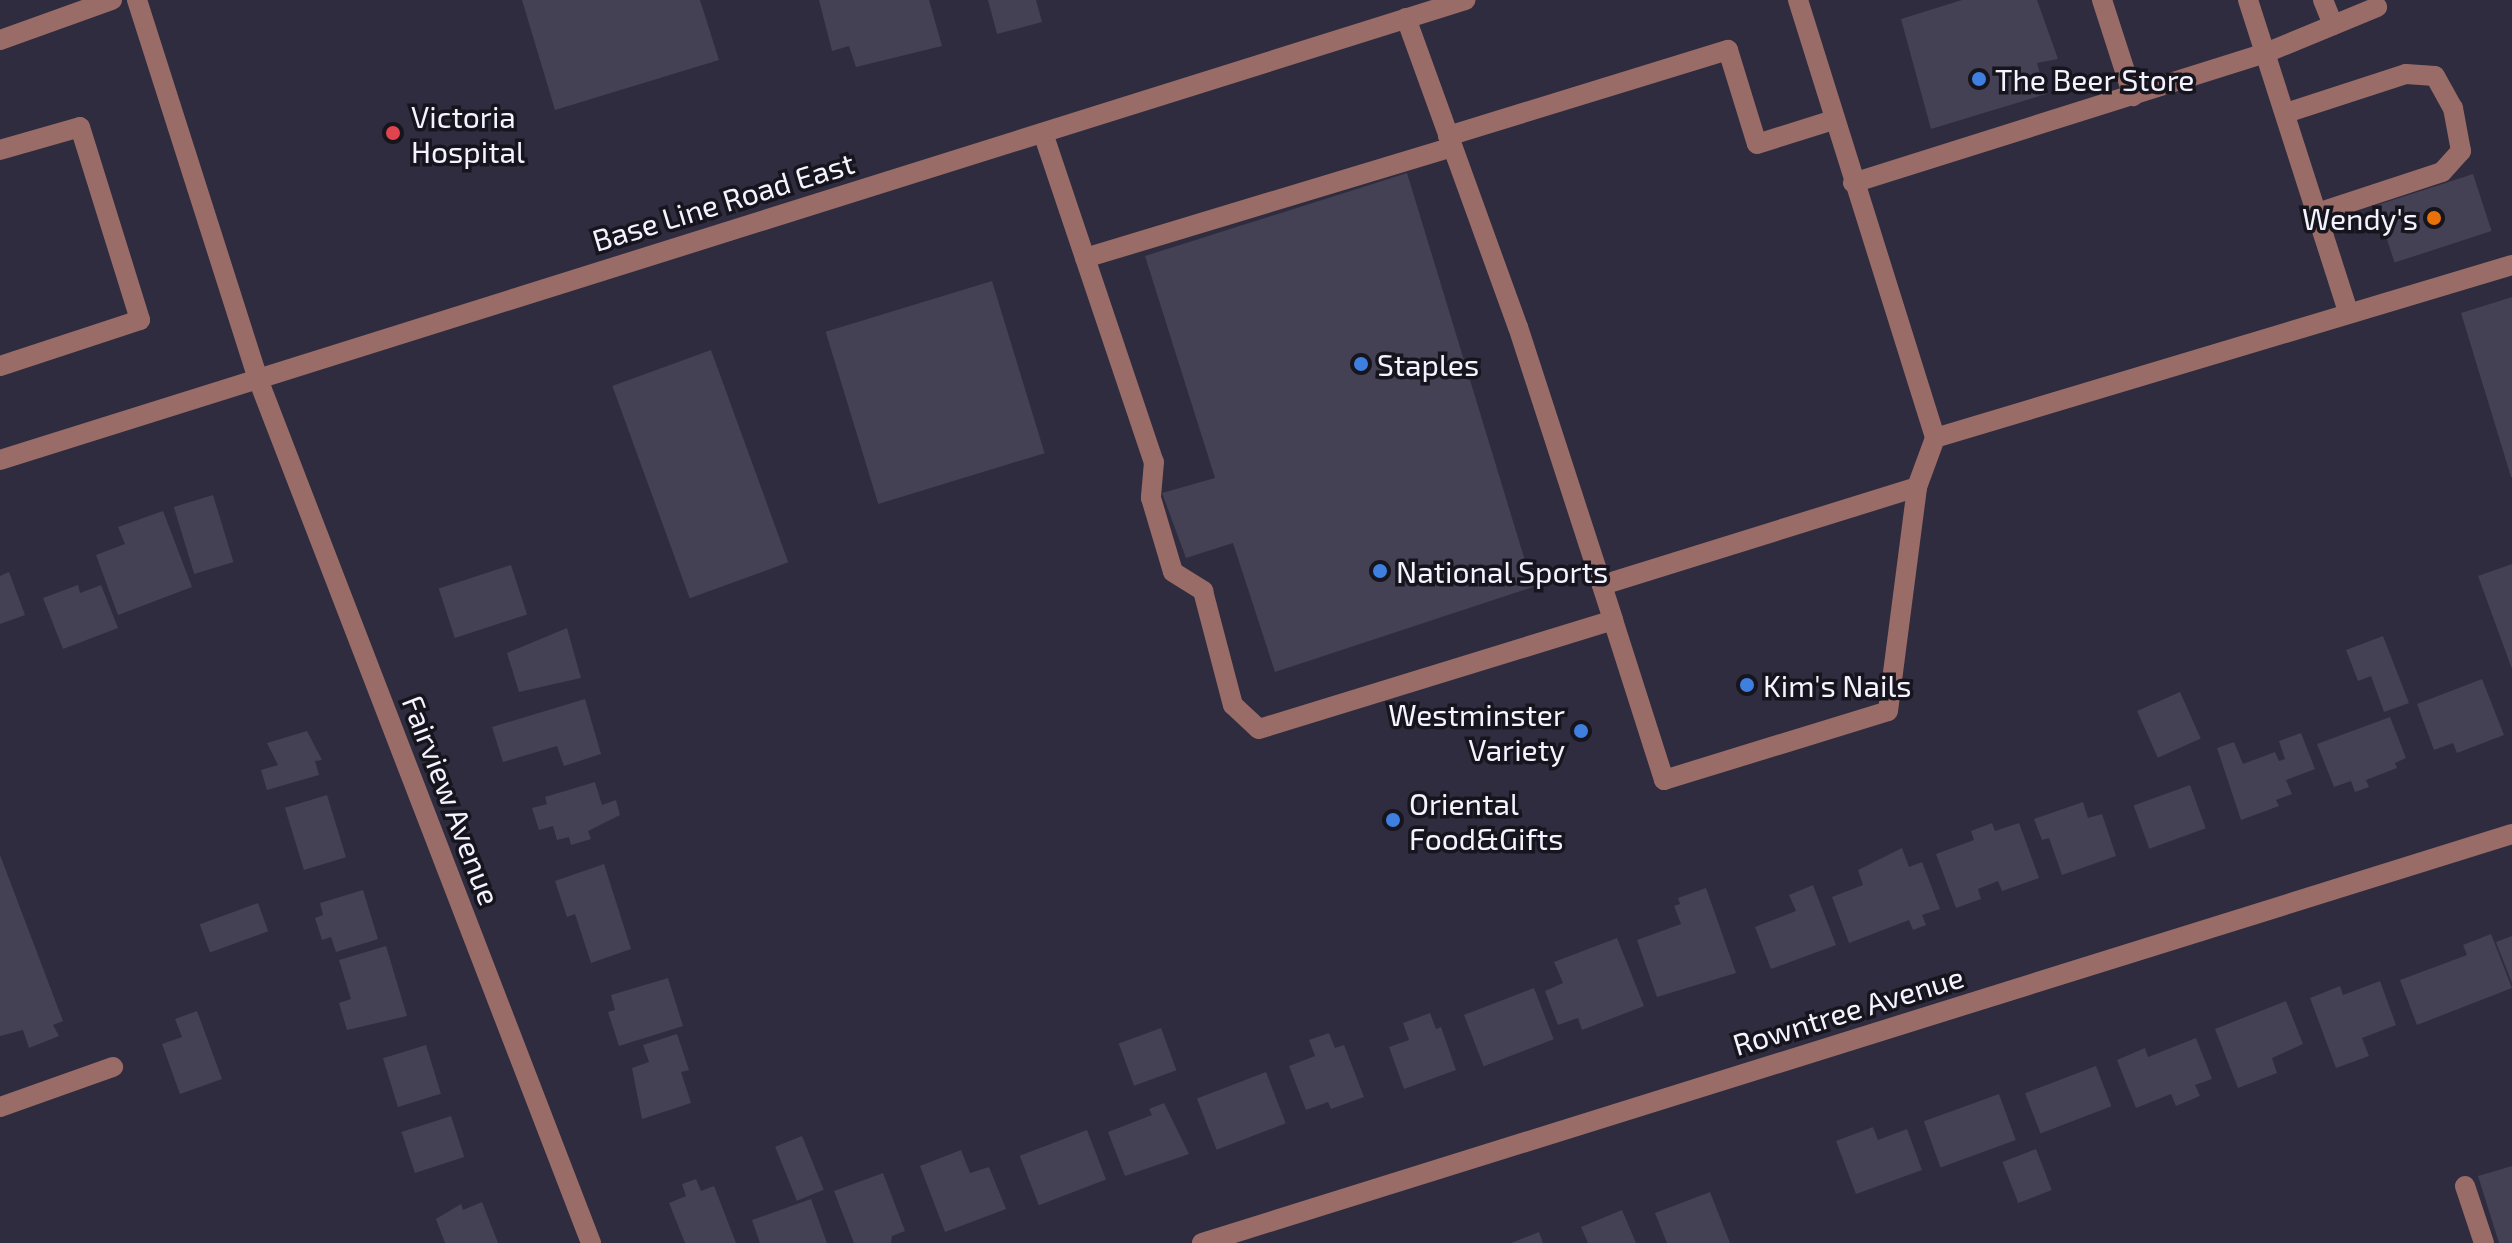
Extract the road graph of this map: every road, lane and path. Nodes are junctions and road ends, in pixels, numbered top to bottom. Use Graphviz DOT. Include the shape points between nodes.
graph roads {
  1 [pos="112,0"];
  2 [pos="137,0"];
  3 [pos="1465,0"];
  4 [pos="1798,0"];
  5 [pos="2102,0"];
  6 [pos="2248,0"];
  7 [pos="2323,0"];
  8 [pos="2377,7"];
  9 [pos="1406,18"];
  10 [pos="2333,25"];
  11 [pos="0,40"];
  12 [pos="2268,52"];
  13 [pos="2133,96"];
  14 [pos="2286,113"];
  15 [pos="1833,120"];
  16 [pos="1043,133"];
  17 [pos="1450,141"];
  18 [pos="0,150"];
  19 [pos="1853,183"];
  20 [pos="2317,213"];
  21 [pos="1085,258"];
  22 [pos="2512,265"];
  23 [pos="2348,311"];
  24 [pos="0,366"];
  25 [pos="258,379"];
  26 [pos="1935,438"];
  27 [pos="0,460"];
  28 [pos="1917,487"];
  29 [pos="1602,585"];
  30 [pos="1613,620"];
  31 [pos="2512,834"];
  32 [pos="113,1067"];
  33 [pos="0,1107"];
  34 [pos="2465,1186"];
  35 [pos="591,1243"];
  36 [pos="1202,1243"];
  37 [pos="2484,1243"];
  1 -- 11 [label="street"];
  2 -- 25 [label="street, Fairview Avenue"];
  3 -- 9 [label="street, Base Line Road East"];
  4 -- 15 [label="street"];
  5 -- 13 [label="street"];
  6 -- 12 [label="street"];
  7 -- 10 [label="street"];
  8 -- 10 [label="street"];
  9 -- 16 [label="street, Base Line Road East"];
  9 -- 17 [label="street"];
  10 -- 12 [label="street"];
  12 -- 13 [label="street"];
  12 -- 14 [label="street"];
  13 -- 19 [label="street"];
  14 -- 20 [label="street"];
  14 -- 20 [label="street" via="2406,74 2435,76 2453,108 2461,151 2442,172"];
  15 -- 17 [label="street" via="1757,144 1728,50"];
  15 -- 19 [label="street"];
  16 -- 21 [label="street"];
  16 -- 25 [label="street, Base Line Road East"];
  17 -- 21 [label="street"];
  17 -- 29 [label="street" via="1550,419"];
  18 -- 24 [label="street" via="80,127 140,320"];
  19 -- 26 [label="street"];
  20 -- 23 [label="street"];
  21 -- 30 [label="street" via="1154,462 1151,498 1173,572 1203,591 1233,705 1259,729"];
  22 -- 23 [label="street"];
  23 -- 26 [label="street"];
  25 -- 27 [label="street, Base Line Road East"];
  25 -- 35 [label="street, Fairview Avenue"];
  26 -- 28 [label="street"];
  28 -- 29 [label="street"];
  28 -- 30 [label="street" via="1888,711 1664,780"];
  29 -- 30 [label="street"];
  31 -- 36 [label="street, Rowntree Avenue"];
  32 -- 33 [label="street"];
  34 -- 37 [label="street"];
}
